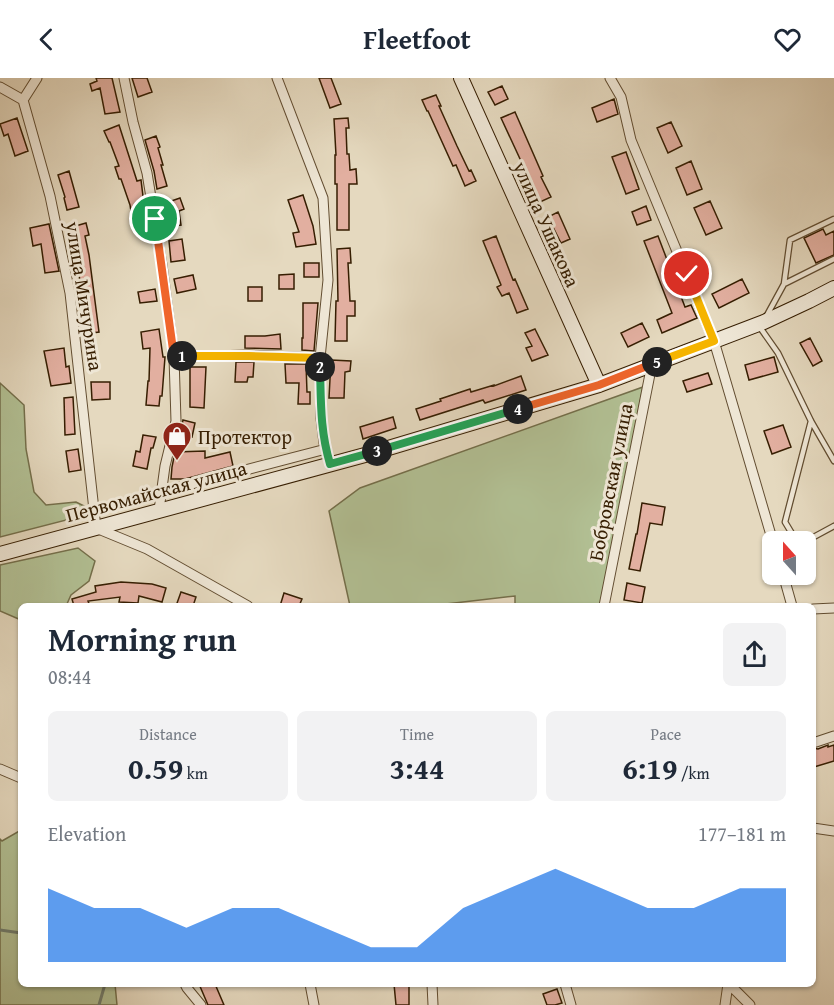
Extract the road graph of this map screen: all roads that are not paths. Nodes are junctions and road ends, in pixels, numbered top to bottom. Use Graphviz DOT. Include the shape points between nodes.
graph roads {
  1 [pos="37,78"];
  2 [pos="124,78"];
  3 [pos="277,78"];
  4 [pos="461,78"];
  5 [pos="610,78"];
  6 [pos="0,87"];
  7 [pos="23,100"];
  8 [pos="834,219"];
  9 [pos="834,259"];
  10 [pos="784,284"];
  11 [pos="834,288"];
  12 [pos="760,323"];
  13 [pos="714,341"];
  14 [pos="174,357"];
  15 [pos="320,358"];
  16 [pos="652,364"];
  17 [pos="599,385"];
  18 [pos="811,421"];
  19 [pos="326,449"];
  20 [pos="834,461"];
  21 [pos="330,464"];
  22 [pos="161,492"];
  23 [pos="159,510"];
  24 [pos="834,526"];
  25 [pos="96,528"];
  26 [pos="770,531"];
  27 [pos="2,554"];
  28 [pos="786,585"];
  29 [pos="243,603"];
  30 [pos="605,603"];
  31 [pos="791,603"];
  32 [pos="834,608"];
  33 [pos="816,609"];
  34 [pos="834,736"];
  35 [pos="816,742"];
  36 [pos="0,769"];
  37 [pos="18,777"];
  38 [pos="816,828"];
  39 [pos="834,831"];
  40 [pos="186,987"];
  41 [pos="311,987"];
  42 [pos="432,987"];
  43 [pos="566,987"];
  44 [pos="728,987"];
  45 [pos="731,987"];
  46 [pos="201,1005"];
  47 [pos="314,1005"];
  48 [pos="433,1005"];
  49 [pos="571,1005"];
  50 [pos="725,1005"];
  51 [pos="750,1005"];
  1 -- 7 [label="street"];
  2 -- 14 [label="street" via="147,173"];
  3 -- 15 [label="street" via="323,198 328,280"];
  4 -- 17 [label="main road, улица Ушакова"];
  5 -- 13 [label="street" via="621,97 631,140"];
  6 -- 7 [label="street"];
  7 -- 25 [label="street, улица Мичурина" via="50,196 70,293"];
  8 -- 10 [label="lane" via="790,240"];
  9 -- 10 [label="lane"];
  10 -- 12 [label="lane"];
  11 -- 12 [label="main road, Первомайская улица"];
  12 -- 13 [label="main road, Первомайская улица"];
  12 -- 18 [label="lane"];
  13 -- 16 [label="main road, Первомайская улица"];
  13 -- 26 [label="street"];
  14 -- 15 [label="street"];
  14 -- 22 [label="street" via="176,421"];
  15 -- 19 [label="street"];
  16 -- 17 [label="main road, Первомайская улица"];
  16 -- 30 [label="street, Бобровская улица"];
  17 -- 21 [label="main road, Первомайская улица"];
  18 -- 20 [label="lane"];
  18 -- 24 [label="lane" via="785,522 794,537 810,539"];
  19 -- 21 [label="street"];
  19 -- 22 [label="street"];
  21 -- 23 [label="main road, Первомайская улица"];
  22 -- 23 [label="street"];
  23 -- 25 [label="main road, Первомайская улица"];
  25 -- 27 [label="main road, Первомайская улица"];
  25 -- 29 [label="street" via="147,549"];
  28 -- 31 [label="street"];
  32 -- 33 [label="street"];
  34 -- 35 [label="street"];
  36 -- 37 [label="street"];
  38 -- 39 [label="street"];
  40 -- 46 [label="street"];
  41 -- 47 [label="street"];
  42 -- 48 [label="street"];
  43 -- 49 [label="street"];
  44 -- 50 [label="street"];
  45 -- 51 [label="street"];
}
